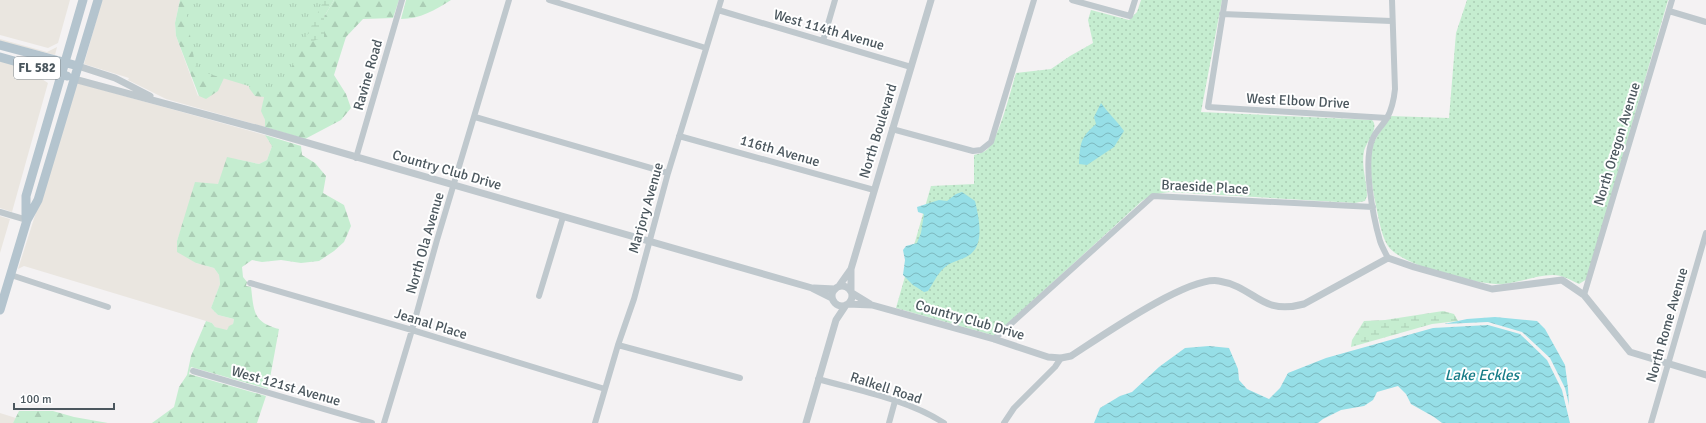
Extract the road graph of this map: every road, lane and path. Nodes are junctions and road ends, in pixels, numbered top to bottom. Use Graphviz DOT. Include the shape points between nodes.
graph roads {
  1 [pos="83,0"];
  2 [pos="98,0"];
  3 [pos="402,0"];
  4 [pos="509,0"];
  5 [pos="549,0"];
  6 [pos="721,0"];
  7 [pos="835,0"];
  8 [pos="931,0"];
  9 [pos="1034,0"];
  10 [pos="1072,0"];
  11 [pos="1135,0"];
  12 [pos="1225,0"];
  13 [pos="1392,0"];
  14 [pos="1672,0"];
  15 [pos="718,10"];
  16 [pos="1669,12"];
  17 [pos="1222,14"];
  18 [pos="1392,21"];
  19 [pos="1706,22"];
  20 [pos="823,41"];
  21 [pos="0,45"];
  22 [pos="706,48"];
  23 [pos="0,58"];
  24 [pos="65,62"];
  25 [pos="78,66"];
  26 [pos="911,67"];
  27 [pos="62,74"];
  28 [pos="74,78"];
  29 [pos="165,103"];
  30 [pos="475,117"];
  31 [pos="1387,118"];
  32 [pos="892,129"];
  33 [pos="679,136"];
  34 [pos="356,158"];
  35 [pos="668,173"];
  36 [pos="454,186"];
  37 [pos="874,190"];
  38 [pos="1373,207"];
  39 [pos="0,212"];
  40 [pos="563,217"];
  41 [pos="26,220"];
  42 [pos="1706,234"];
  43 [pos="648,242"];
  44 [pos="1388,258"];
  45 [pos="851,269"];
  46 [pos="11,275"];
  47 [pos="250,283"];
  48 [pos="812,288"];
  49 [pos="837,288"];
  50 [pos="851,292"];
  51 [pos="1584,295"];
  52 [pos="538,296"];
  53 [pos="833,300"];
  54 [pos="847,305"];
  55 [pos="872,305"];
  56 [pos="108,307"];
  57 [pos="0,310"];
  58 [pos="836,320"];
  59 [pos="412,330"];
  60 [pos="994,340"];
  61 [pos="618,345"];
  62 [pos="1061,358"];
  63 [pos="1668,364"];
  64 [pos="193,371"];
  65 [pos="1706,375"];
  66 [pos="740,378"];
  67 [pos="818,379"];
  68 [pos="605,389"];
  69 [pos="895,401"];
  70 [pos="372,423"];
  71 [pos="384,423"];
  72 [pos="595,423"];
  73 [pos="806,423"];
  74 [pos="889,423"];
  75 [pos="944,423"];
  76 [pos="1004,423"];
  77 [pos="1650,423"];
  1 -- 24 [label="main road"];
  2 -- 25 [label="main road"];
  3 -- 34 [label="street, Ravine Road"];
  4 -- 30 [label="street, North Ola Avenue"];
  5 -- 22 [label="street"];
  6 -- 15 [label="street, Marjory Avenue"];
  7 -- 20 [label="street"];
  8 -- 26 [label="street, North Boulevard"];
  9 -- 32 [label="street" via="991,142 981,150 973,151"];
  10 -- 11 [label="street" via="1130,16"];
  12 -- 17 [label="street"];
  13 -- 18 [label="street"];
  14 -- 16 [label="street, North Oregon Avenue"];
  15 -- 20 [label="street, West 114th Avenue"];
  15 -- 22 [label="street, Marjory Avenue"];
  16 -- 19 [label="street"];
  16 -- 51 [label="street, North Oregon Avenue"];
  17 -- 18 [label="street"];
  17 -- 31 [label="street, West Elbow Drive" via="1208,107"];
  18 -- 31 [label="street" via="1395,89 1394,102"];
  20 -- 26 [label="street, West 114th Avenue"];
  21 -- 24 [label="main road, FL 582"];
  22 -- 33 [label="street, Marjory Avenue"];
  23 -- 27 [label="main road, FL 582"];
  24 -- 25 [label="main road, FL 582"];
  24 -- 27 [label="main road"];
  25 -- 28 [label="main road"];
  25 -- 29 [label="street" via="115,78"];
  26 -- 32 [label="street, North Boulevard"];
  27 -- 28 [label="main road, FL 582"];
  27 -- 41 [label="main road" via="26,196"];
  28 -- 29 [label="street, Country Club Drive"];
  28 -- 41 [label="main road" via="38,200"];
  29 -- 34 [label="street, Country Club Drive"];
  30 -- 35 [label="street"];
  30 -- 36 [label="street, North Ola Avenue"];
  31 -- 38 [label="street" via="1373,138 1368,154"];
  32 -- 37 [label="street, North Boulevard"];
  33 -- 35 [label="street, Marjory Avenue"];
  33 -- 37 [label="street, 116th Avenue"];
  34 -- 36 [label="street, Country Club Drive"];
  35 -- 43 [label="street, Marjory Avenue"];
  36 -- 40 [label="street, Country Club Drive"];
  36 -- 59 [label="street, North Ola Avenue"];
  37 -- 45 [label="street, North Boulevard"];
  38 -- 44 [label="street" via="1380,242"];
  38 -- 60 [label="street, Braeside Place" via="1153,196"];
  39 -- 41 [label="street"];
  40 -- 43 [label="street, Country Club Drive"];
  40 -- 52 [label="street"];
  41 -- 46 [label="main road"];
  42 -- 63 [label="street, North Rome Avenue"];
  43 -- 48 [label="street, Country Club Drive"];
  43 -- 61 [label="street, Marjory Avenue" via="634,298"];
  44 -- 51 [label="street" via="1492,289 1562,280"];
  44 -- 62 [label="street" via="1304,304 1290,308 1278,308 1263,303 1235,285 1218,280 1204,281 1156,303 1071,356"];
  45 -- 49 [label="street, North Boulevard"];
  45 -- 50 [label="street, North Boulevard"];
  46 -- 56 [label="street"];
  46 -- 57 [label="main road"];
  47 -- 59 [label="street, Jeanal Place"];
  48 -- 49 [label="street, Country Club Drive"];
  48 -- 53 [label="street, Country Club Drive"];
  49 -- 50 [label="street" via="846,287"];
  49 -- 53 [label="street"];
  50 -- 54 [label="street" via="852,300"];
  50 -- 55 [label="street, Country Club Drive"];
  51 -- 63 [label="street" via="1630,352"];
  53 -- 54 [label="street" via="840,306"];
  53 -- 58 [label="street"];
  54 -- 55 [label="street, Country Club Drive"];
  54 -- 58 [label="street"];
  55 -- 60 [label="street, Country Club Drive"];
  58 -- 67 [label="street"];
  59 -- 68 [label="street, Jeanal Place"];
  59 -- 71 [label="street, North Ola Avenue"];
  60 -- 62 [label="street, Country Club Drive"];
  61 -- 66 [label="street"];
  61 -- 68 [label="street, Marjory Avenue"];
  62 -- 76 [label="street" via="1014,408"];
  63 -- 65 [label="street"];
  63 -- 77 [label="street, North Rome Avenue"];
  64 -- 70 [label="street, West 121st Avenue"];
  67 -- 69 [label="street, Ralkell Road"];
  67 -- 73 [label="street"];
  68 -- 72 [label="street, Marjory Avenue"];
  69 -- 74 [label="street"];
  69 -- 75 [label="street, Ralkell Road"];
}
